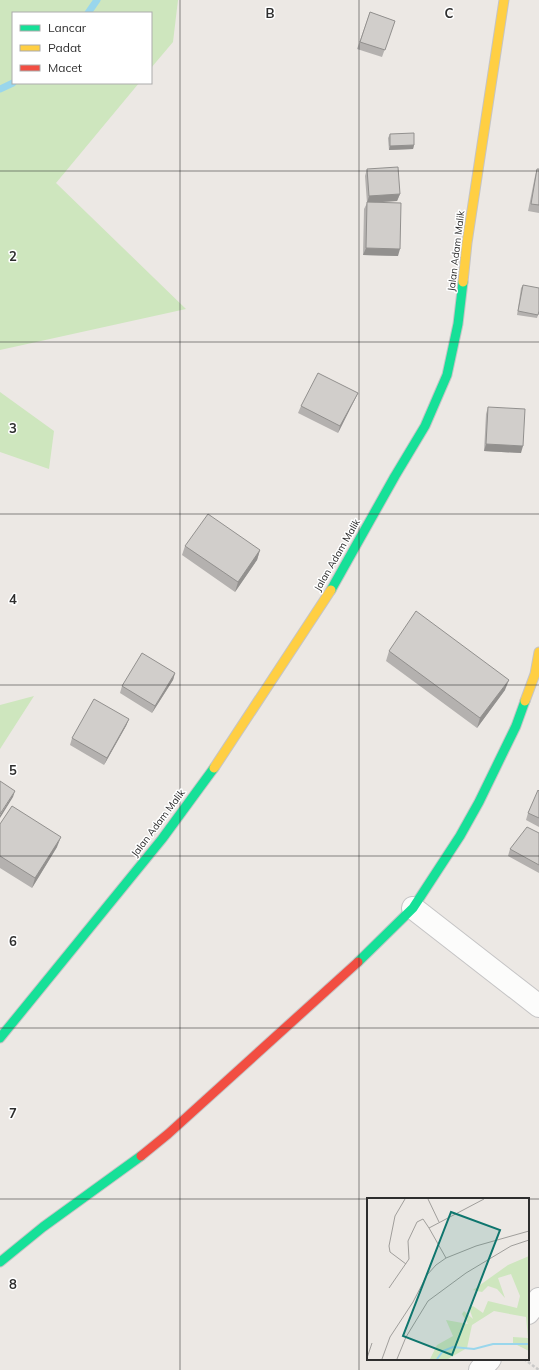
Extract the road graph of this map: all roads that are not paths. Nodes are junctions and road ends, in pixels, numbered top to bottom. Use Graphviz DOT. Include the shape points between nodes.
graph roads {
  1 [pos="504,0"];
  2 [pos="539,652"];
  3 [pos="413,908"];
  4 [pos="539,1006"];
  5 [pos="0,1038"];
  6 [pos="0,1262"];
  7 [pos="539,1299"];
  8 [pos="529,1312"];
  9 [pos="489,1360"];
  10 [pos="480,1370"];
  1 -- 5 [label="main road, Jalan Adam Malik" via="467,243 458,324 447,375 425,426 331,590 225,752 162,839"];
  2 -- 3 [label="main road" via="535,674 516,726 479,802"];
  3 -- 4 [label="street"];
  3 -- 6 [label="main road" via="360,960 168,1134"];
  7 -- 8 [label="street"];
  9 -- 10 [label="street"];
}
